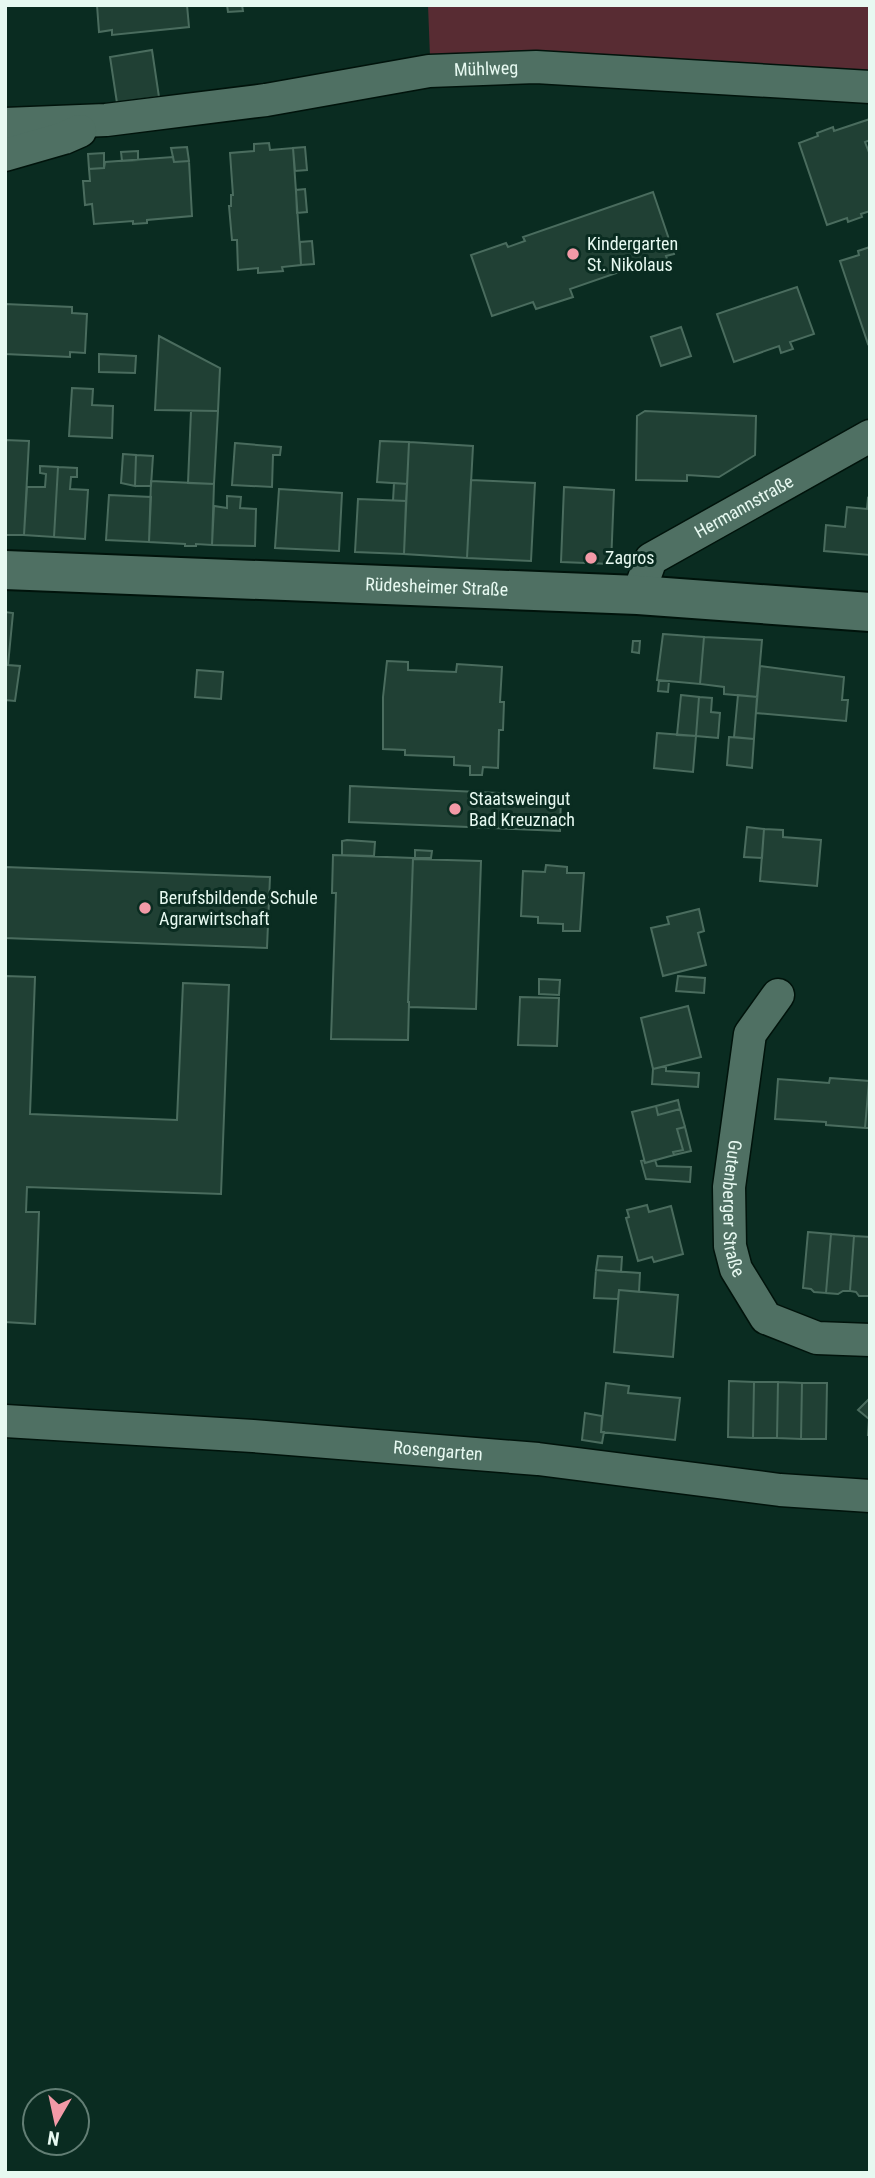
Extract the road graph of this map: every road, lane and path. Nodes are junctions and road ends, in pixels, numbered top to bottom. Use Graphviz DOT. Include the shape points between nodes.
graph roads {
  1 [pos="870,87"];
  2 [pos="106,120"];
  3 [pos="5,124"];
  4 [pos="5,155"];
  5 [pos="870,436"];
  6 [pos="5,570"];
  7 [pos="638,595"];
  8 [pos="870,612"];
  9 [pos="778,995"];
  10 [pos="870,1340"];
  11 [pos="5,1421"];
  12 [pos="870,1496"];
  1 -- 2 [label="street, Mühlweg" via="536,67 429,71 266,100"];
  2 -- 3 [label="street, Mühlweg"];
  2 -- 4 [label="street, Mühlweg"];
  5 -- 7 [label="street, Hermannstraße" via="651,559"];
  6 -- 7 [label="street, Rüdesheimer Straße"];
  7 -- 8 [label="street, Rüdesheimer Straße"];
  9 -- 10 [label="street, Gutenberger Straße" via="750,1034 729,1187 730,1246 736,1269 766,1318 817,1338"];
  11 -- 12 [label="street, Rosengarten" via="525,1458 780,1490"];
}
